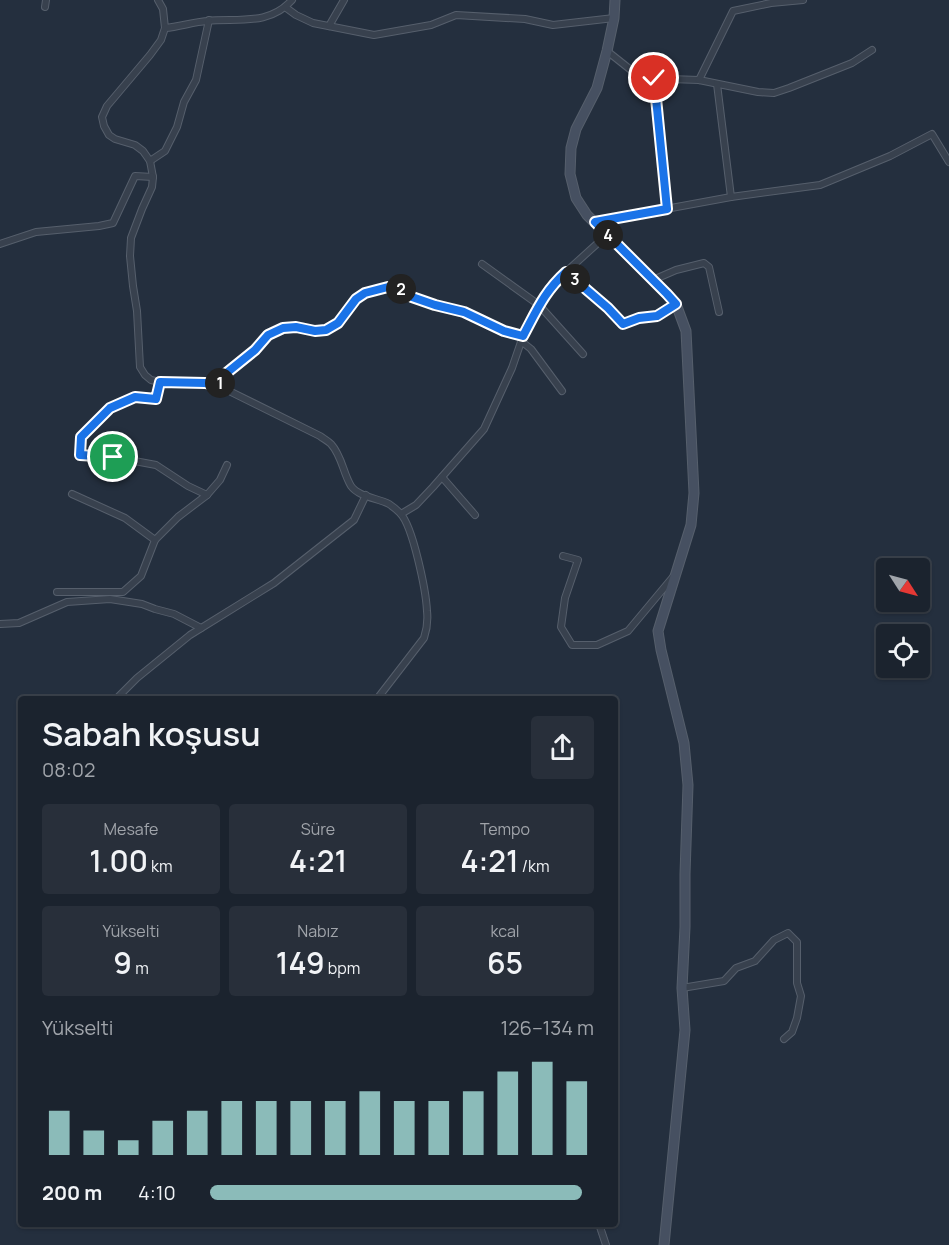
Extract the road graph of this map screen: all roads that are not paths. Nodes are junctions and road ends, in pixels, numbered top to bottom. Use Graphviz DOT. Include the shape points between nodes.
graph roads {
  1 [pos="158,0"];
  2 [pos="292,0"];
  3 [pos="344,0"];
  4 [pos="615,0"];
  5 [pos="803,0"];
  6 [pos="285,8"];
  7 [pos="614,18"];
  8 [pos="209,21"];
  9 [pos="329,26"];
  10 [pos="165,28"];
  11 [pos="872,50"];
  12 [pos="608,51"];
  13 [pos="654,78"];
  14 [pos="699,80"];
  15 [pos="717,84"];
  16 [pos="150,161"];
  17 [pos="949,162"];
  18 [pos="153,177"];
  19 [pos="731,198"];
  20 [pos="667,209"];
  21 [pos="595,222"];
  22 [pos="599,242"];
  23 [pos="0,244"];
  24 [pos="482,264"];
  25 [pos="566,272"];
  26 [pos="654,280"];
  27 [pos="676,304"];
  28 [pos="539,305"];
  29 [pos="720,312"];
  30 [pos="522,338"];
  31 [pos="584,354"];
  32 [pos="160,382"];
  33 [pos="219,386"];
  34 [pos="562,391"];
  35 [pos="227,465"];
  36 [pos="442,477"];
  37 [pos="72,494"];
  38 [pos="207,495"];
  39 [pos="366,495"];
  40 [pos="401,514"];
  41 [pos="474,515"];
  42 [pos="156,540"];
  43 [pos="563,556"];
  44 [pos="678,572"];
  45 [pos="57,592"];
  46 [pos="0,624"];
  47 [pos="201,628"];
  48 [pos="119,696"];
  49 [pos="379,696"];
  50 [pos="682,988"];
  51 [pos="784,1040"];
  52 [pos="599,1227"];
  53 [pos="606,1245"];
  54 [pos="664,1245"];
  1 -- 10 [label="street"];
  2 -- 6 [label="street"];
  3 -- 9 [label="street"];
  4 -- 7 [label="main road"];
  5 -- 14 [label="street" via="733,11"];
  6 -- 8 [label="street" via="268,17"];
  6 -- 9 [label="street"];
  7 -- 9 [label="street" via="553,25 525,19 456,15 430,25 374,35"];
  7 -- 12 [label="main road"];
  8 -- 10 [label="street"];
  8 -- 16 [label="street" via="196,80 177,127 165,152"];
  10 -- 16 [label="street" via="156,48 102,117 109,135 135,145"];
  11 -- 15 [label="street" via="852,63 774,93"];
  12 -- 13 [label="street" via="641,78"];
  12 -- 21 [label="main road" via="571,148 570,174 576,198"];
  13 -- 14 [label="street"];
  13 -- 20 [label="street"];
  14 -- 15 [label="street"];
  15 -- 19 [label="street"];
  16 -- 18 [label="street"];
  17 -- 19 [label="street" via="933,134 820,185"];
  18 -- 23 [label="street" via="135,176 113,223 36,232"];
  18 -- 32 [label="street" via="131,238 130,256 140,367 151,380"];
  19 -- 20 [label="street"];
  20 -- 21 [label="street"];
  21 -- 26 [label="main road"];
  22 -- 25 [label="street"];
  24 -- 28 [label="street"];
  25 -- 27 [label="street" via="623,324 657,316"];
  25 -- 28 [label="street"];
  26 -- 27 [label="main road"];
  26 -- 29 [label="street" via="704,263 709,267"];
  27 -- 44 [label="main road" via="686,332 694,493 691,525"];
  28 -- 30 [label="street"];
  28 -- 31 [label="street"];
  30 -- 33 [label="street" via="464,312 388,287 356,299 338,323 326,330 283,328 268,335 224,375"];
  30 -- 34 [label="street"];
  30 -- 36 [label="street" via="484,429"];
  32 -- 33 [label="street"];
  32 -- 38 [label="street" via="156,399 135,397 110,408 81,437 80,455 156,465"];
  33 -- 39 [label="street" via="320,436 340,457 353,488"];
  35 -- 38 [label="street"];
  36 -- 40 [label="street" via="416,505"];
  36 -- 41 [label="street"];
  37 -- 42 [label="street" via="125,518"];
  38 -- 42 [label="street"];
  39 -- 40 [label="street"];
  39 -- 47 [label="street" via="354,520 274,584"];
  40 -- 49 [label="street" via="410,529 418,561 427,628 424,638"];
  42 -- 45 [label="street" via="141,576 123,592"];
  43 -- 44 [label="street" via="578,560 565,598 561,627 572,645 597,645 628,631"];
  44 -- 50 [label="main road" via="658,631 684,743 688,785"];
  46 -- 47 [label="street" via="19,623 67,602 110,599 174,614"];
  47 -- 48 [label="street"];
  50 -- 51 [label="street" via="724,981 736,968 755,961 774,940 788,933 797,942 797,983 801,996 792,1032"];
  50 -- 54 [label="main road" via="685,1030"];
  52 -- 53 [label="street"];
}
